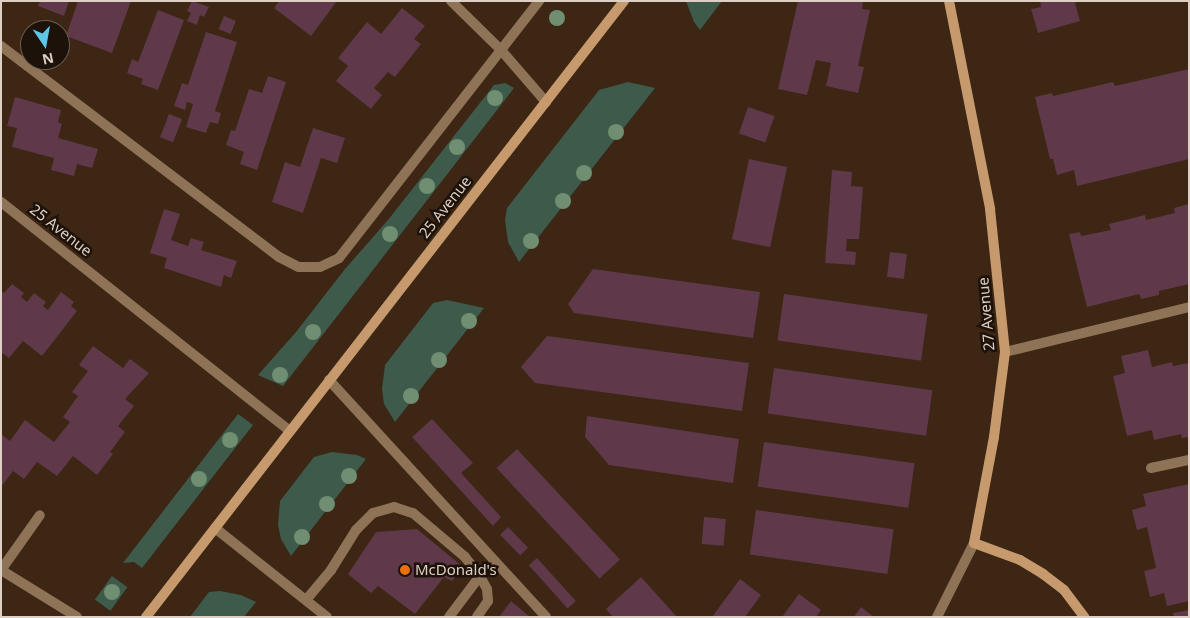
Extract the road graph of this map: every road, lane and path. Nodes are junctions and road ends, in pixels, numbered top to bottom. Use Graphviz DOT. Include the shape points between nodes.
graph roads {
  1 [pos="451,1"];
  2 [pos="538,1"];
  3 [pos="624,1"];
  4 [pos="949,1"];
  5 [pos="1,46"];
  6 [pos="501,50"];
  7 [pos="546,102"];
  8 [pos="1,202"];
  9 [pos="1189,307"];
  10 [pos="1006,352"];
  11 [pos="330,380"];
  12 [pos="290,431"];
  13 [pos="1189,460"];
  14 [pos="1150,468"];
  15 [pos="40,515"];
  16 [pos="215,528"];
  17 [pos="974,543"];
  18 [pos="1,570"];
  19 [pos="480,576"];
  20 [pos="306,600"];
  21 [pos="77,617"];
  22 [pos="146,617"];
  23 [pos="326,617"];
  24 [pos="449,617"];
  25 [pos="476,617"];
  26 [pos="546,617"];
  27 [pos="937,617"];
  28 [pos="1084,617"];
  1 -- 6 [label="street"];
  2 -- 6 [label="street"];
  3 -- 7 [label="main road, 25 Avenue"];
  4 -- 10 [label="main road, 27 Avenue" via="990,209"];
  5 -- 6 [label="street" via="279,257 299,267 320,266 339,258"];
  6 -- 7 [label="street"];
  7 -- 11 [label="main road, 25 Avenue"];
  8 -- 12 [label="street, 25 Avenue"];
  9 -- 10 [label="street"];
  10 -- 17 [label="main road, 27 Avenue"];
  11 -- 12 [label="main road, 25 Avenue"];
  11 -- 26 [label="street"];
  12 -- 16 [label="main road, 25 Avenue"];
  13 -- 14 [label="street"];
  15 -- 18 [label="street"];
  16 -- 20 [label="street"];
  16 -- 22 [label="main road, 25 Avenue"];
  17 -- 27 [label="street, 27 Avenue"];
  17 -- 28 [label="main road" via="1020,560 1043,574 1064,590"];
  18 -- 21 [label="street"];
  19 -- 20 [label="street" via="465,557 413,513 394,507 374,513 356,530 331,570"];
  19 -- 24 [label="street"];
  19 -- 25 [label="street" via="487,589 488,601"];
  20 -- 23 [label="street"];
}
